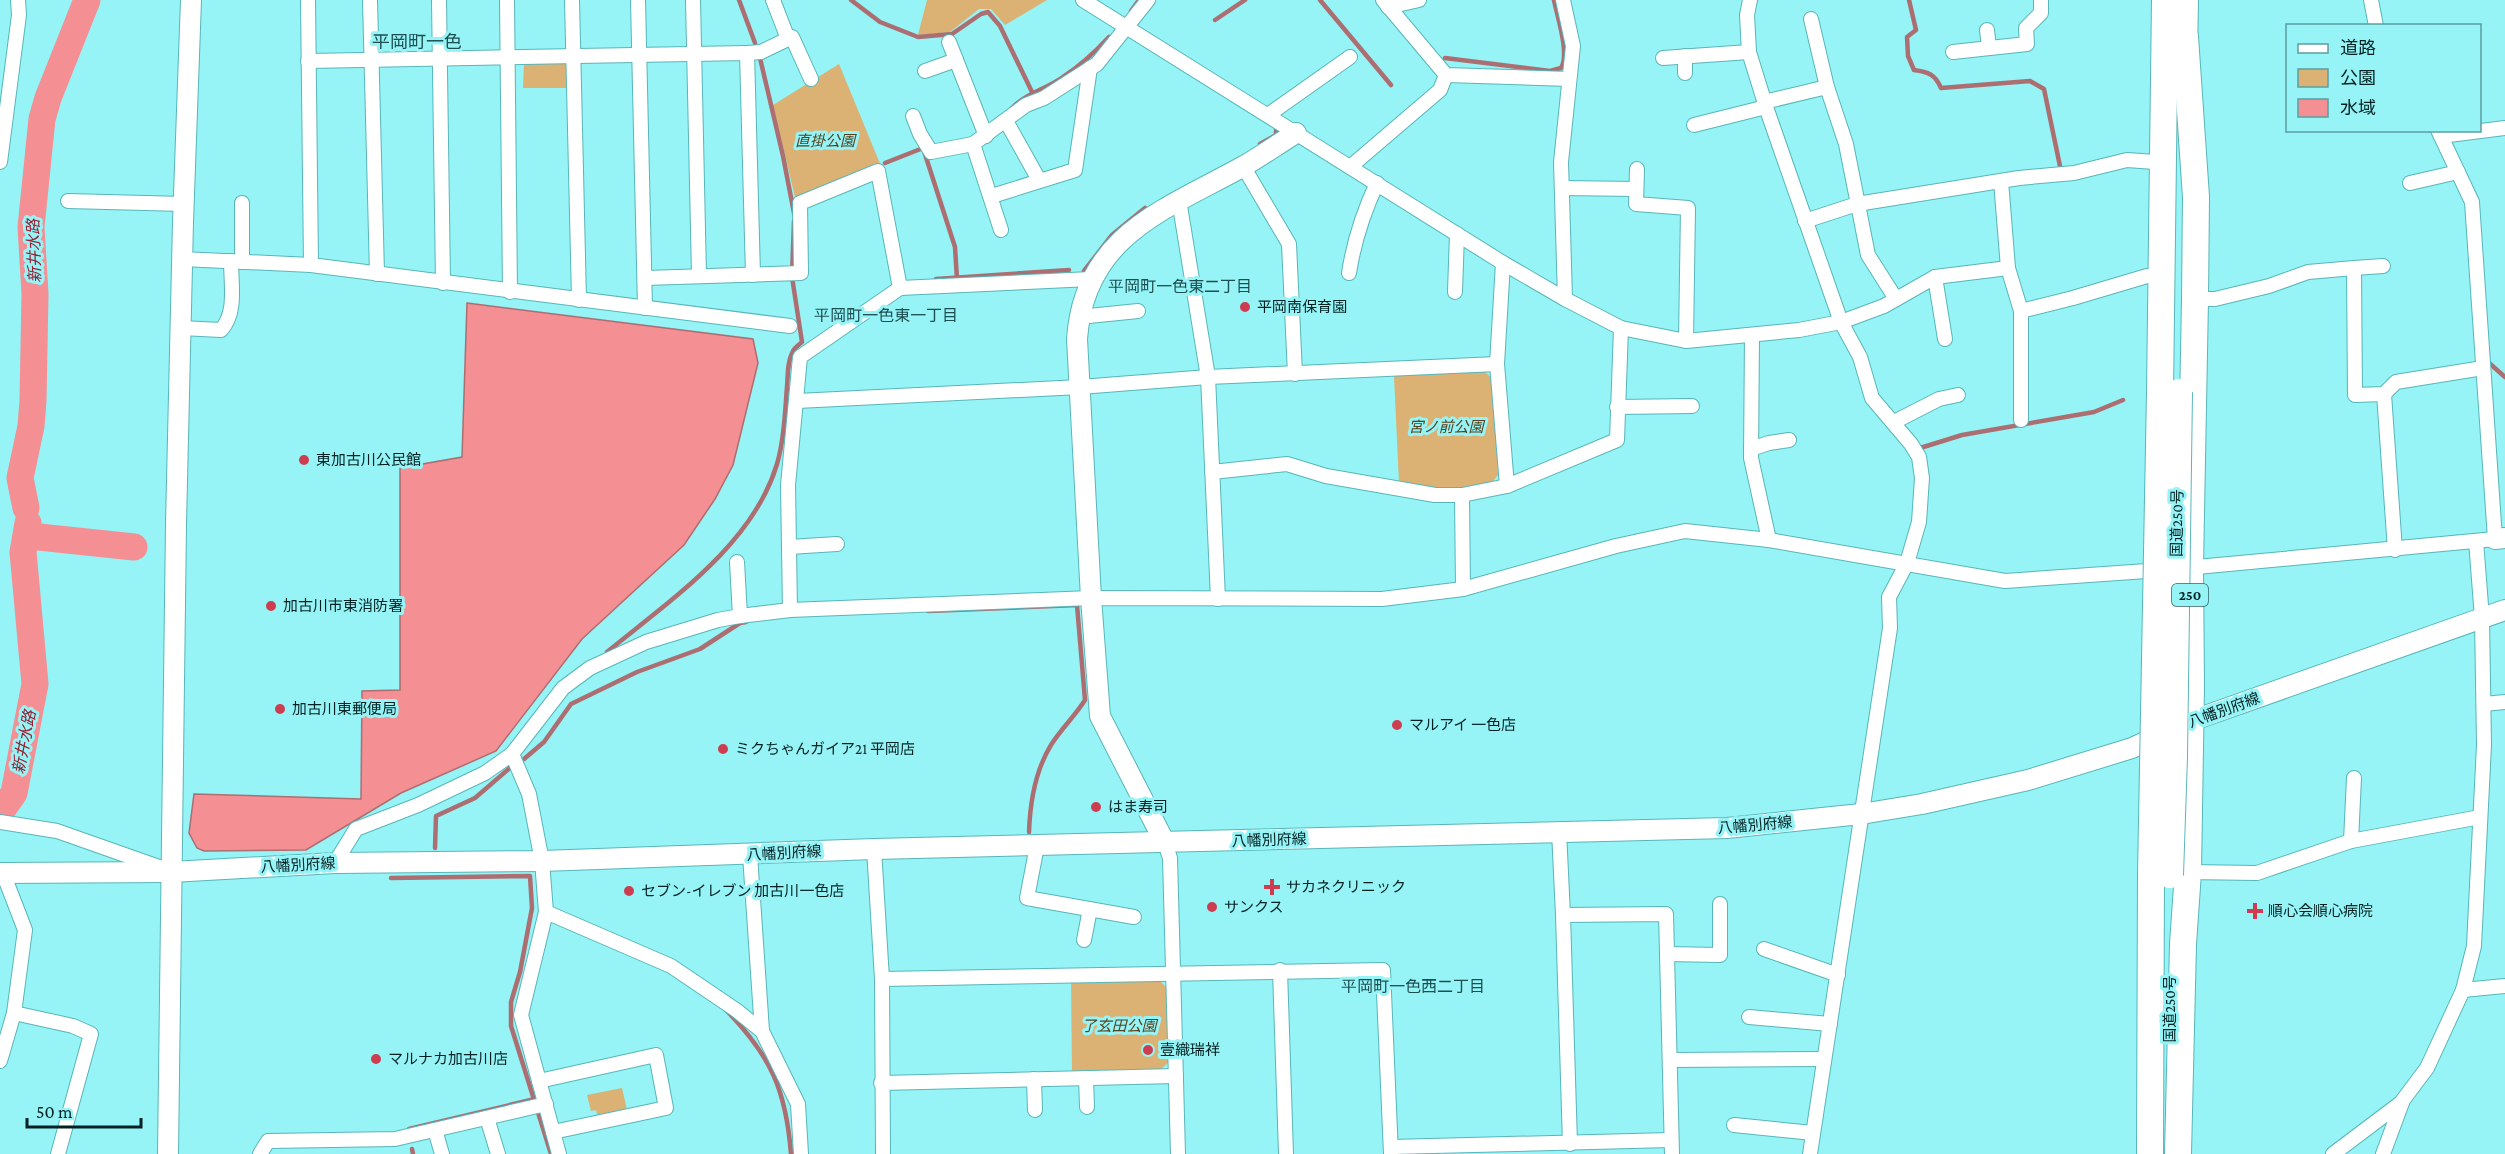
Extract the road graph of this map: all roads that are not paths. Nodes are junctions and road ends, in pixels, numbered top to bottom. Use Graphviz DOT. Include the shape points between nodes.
graph roads {
  1 [pos="18,0"];
  2 [pos="191,0"];
  3 [pos="308,0"];
  4 [pos="370,0"];
  5 [pos="439,0"];
  6 [pos="507,0"];
  7 [pos="572,0"];
  8 [pos="638,0"];
  9 [pos="693,0"];
  10 [pos="773,0"];
  11 [pos="1083,0"];
  12 [pos="1148,0"];
  13 [pos="1419,0"];
  14 [pos="1563,0"];
  15 [pos="1749,0"];
  16 [pos="2041,0"];
  17 [pos="2165,0"];
  18 [pos="2185,0"];
  19 [pos="2371,0"];
  20 [pos="1385,4"];
  21 [pos="1810,19"];
  22 [pos="2376,24"];
  23 [pos="1127,26"];
  24 [pos="1987,30"];
  25 [pos="2185,37"];
  26 [pos="788,39"];
  27 [pos="949,42"];
  28 [pos="1989,48"];
  29 [pos="1749,52"];
  30 [pos="1953,52"];
  31 [pos="694,53"];
  32 [pos="747,53"];
  33 [pos="573,54"];
  34 [pos="639,54"];
  35 [pos="508,56"];
  36 [pos="1685,56"];
  37 [pos="440,57"];
  38 [pos="1350,57"];
  39 [pos="1663,58"];
  40 [pos="372,59"];
  41 [pos="956,60"];
  42 [pos="308,61"];
  43 [pos="1090,68"];
  44 [pos="924,71"];
  45 [pos="1685,73"];
  46 [pos="5,75"];
  47 [pos="1446,75"];
  48 [pos="811,79"];
  49 [pos="1569,79"];
  50 [pos="1827,87"];
  51 [pos="1765,105"];
  52 [pos="1268,115"];
  53 [pos="913,116"];
  54 [pos="1006,121"];
  55 [pos="1694,125"];
  56 [pos="2505,128"];
  57 [pos="2481,130"];
  58 [pos="1296,133"];
  59 [pos="2440,133"];
  60 [pos="986,136"];
  61 [pos="973,144"];
  62 [pos="1,148"];
  63 [pos="0,162"];
  64 [pos="2155,162"];
  65 [pos="1243,166"];
  66 [pos="1350,166"];
  67 [pos="1636,169"];
  68 [pos="2458,172"];
  69 [pos="1039,180"];
  70 [pos="2001,181"];
  71 [pos="1377,183"];
  72 [pos="2410,183"];
  73 [pos="1562,188"];
  74 [pos="1636,189"];
  75 [pos="992,196"];
  76 [pos="1179,200"];
  77 [pos="69,201"];
  78 [pos="242,203"];
  79 [pos="184,204"];
  80 [pos="1857,204"];
  81 [pos="1805,221"];
  82 [pos="1001,230"];
  83 [pos="1457,234"];
  84 [pos="182,259"];
  85 [pos="236,262"];
  86 [pos="1503,263"];
  87 [pos="311,265"];
  88 [pos="2383,266"];
  89 [pos="2008,267"];
  90 [pos="2354,268"];
  91 [pos="1349,273"];
  92 [pos="377,274"];
  93 [pos="753,274"];
  94 [pos="699,276"];
  95 [pos="2147,276"];
  96 [pos="1935,277"];
  97 [pos="645,278"];
  98 [pos="1091,279"];
  99 [pos="443,283"];
  100 [pos="900,288"];
  101 [pos="510,292"];
  102 [pos="1455,292"];
  103 [pos="1565,299"];
  104 [pos="1896,299"];
  105 [pos="2195,299"];
  106 [pos="579,300"];
  107 [pos="645,308"];
  108 [pos="1138,311"];
  109 [pos="2021,311"];
  110 [pos="1079,317"];
  111 [pos="1841,322"];
  112 [pos="790,326"];
  113 [pos="181,328"];
  114 [pos="1621,328"];
  115 [pos="1752,335"];
  116 [pos="1945,339"];
  117 [pos="1686,341"];
  118 [pos="1497,364"];
  119 [pos="2483,368"];
  120 [pos="1295,374"];
  121 [pos="1208,377"];
  122 [pos="1080,387"];
  123 [pos="2169,392"];
  124 [pos="2384,394"];
  125 [pos="1958,395"];
  126 [pos="797,401"];
  127 [pos="1692,406"];
  128 [pos="1617,407"];
  129 [pos="2021,420"];
  130 [pos="1894,422"];
  131 [pos="1789,440"];
  132 [pos="1751,449"];
  133 [pos="1212,471"];
  134 [pos="1507,486"];
  135 [pos="1462,495"];
  136 [pos="2492,539"];
  137 [pos="1769,540"];
  138 [pos="837,544"];
  139 [pos="789,547"];
  140 [pos="2395,550"];
  141 [pos="737,562"];
  142 [pos="1907,563"];
  143 [pos="2190,567"];
  144 [pos="1463,589"];
  145 [pos="1091,598"];
  146 [pos="1218,598"];
  147 [pos="790,610"];
  148 [pos="2505,610"];
  149 [pos="740,616"];
  150 [pos="2482,618"];
  151 [pos="2505,702"];
  152 [pos="2484,704"];
  153 [pos="2191,721"];
  154 [pos="512,754"];
  155 [pos="2354,778"];
  156 [pos="1860,814"];
  157 [pos="2481,817"];
  158 [pos="0,822"];
  159 [pos="1559,831"];
  160 [pos="2351,841"];
  161 [pos="1165,843"];
  162 [pos="1037,846"];
  163 [pos="874,849"];
  164 [pos="750,855"];
  165 [pos="542,861"];
  166 [pos="335,863"];
  167 [pos="171,872"];
  168 [pos="2,873"];
  169 [pos="2170,874"];
  170 [pos="1720,904"];
  171 [pos="1090,909"];
  172 [pos="546,912"];
  173 [pos="1563,915"];
  174 [pos="1134,916"];
  175 [pos="1721,925"];
  176 [pos="1736,925"];
  177 [pos="1084,940"];
  178 [pos="1764,949"];
  179 [pos="1667,954"];
  180 [pos="1280,970"];
  181 [pos="1174,973"];
  182 [pos="1838,975"];
  183 [pos="882,979"];
  184 [pos="2505,986"];
  185 [pos="2463,990"];
  186 [pos="14,1012"];
  187 [pos="1749,1017"];
  188 [pos="1830,1024"];
  189 [pos="762,1031"];
  190 [pos="1824,1059"];
  191 [pos="1671,1060"];
  192 [pos="0,1061"];
  193 [pos="1176,1076"];
  194 [pos="1086,1078"];
  195 [pos="1034,1079"];
  196 [pos="539,1080"];
  197 [pos="881,1083"];
  198 [pos="2403,1100"];
  199 [pos="546,1104"];
  200 [pos="1087,1107"];
  201 [pos="1035,1110"];
  202 [pos="487,1118"];
  203 [pos="1734,1125"];
  204 [pos="435,1130"];
  205 [pos="553,1132"];
  206 [pos="1814,1132"];
  207 [pos="1570,1144"];
  208 [pos="1672,1147"];
  209 [pos="1391,1150"];
  210 [pos="58,1154"];
  211 [pos="168,1154"];
  212 [pos="260,1154"];
  213 [pos="442,1154"];
  214 [pos="498,1154"];
  215 [pos="559,1154"];
  216 [pos="801,1154"];
  217 [pos="884,1154"];
  218 [pos="1178,1154"];
  219 [pos="1286,1154"];
  220 [pos="1810,1154"];
  221 [pos="2150,1154"];
  222 [pos="2169,1154"];
  223 [pos="2178,1154"];
  224 [pos="2333,1154"];
  225 [pos="2383,1154"];
  1 -- 46 [label="street" via="19,15"];
  2 -- 79 [label="main road"];
  3 -- 42 [label="street"];
  4 -- 40 [label="street"];
  5 -- 37 [label="street"];
  6 -- 35 [label="street"];
  7 -- 33 [label="street"];
  8 -- 34 [label="street"];
  9 -- 31 [label="street"];
  10 -- 26 [label="street"];
  11 -- 23 [label="street"];
  12 -- 23 [label="street"];
  13 -- 20 [label="street"];
  14 -- 49 [label="street" via="1573,46"];
  15 -- 29 [label="street"];
  16 -- 28 [label="street" via="2041,13 2026,28 2027,44"];
  17 -- 123 [label="highway, 国道250号 / 250"];
  18 -- 25 [label="highway, 国道250号 / 250"];
  19 -- 22 [label="street"];
  20 -- 47 [label="street"];
  21 -- 50 [label="street"];
  23 -- 43 [label="street"];
  23 -- 52 [label="street"];
  24 -- 28 [label="street"];
  25 -- 105 [label="highway, 250" via="2196,197"];
  25 -- 123 [label="highway, 国道250号 / 250"];
  26 -- 32 [label="street" via="761,52"];
  26 -- 48 [label="street" via="792,37"];
  27 -- 41 [label="street"];
  28 -- 30 [label="street"];
  29 -- 36 [label="street"];
  29 -- 51 [label="street"];
  31 -- 32 [label="street"];
  31 -- 34 [label="street"];
  31 -- 94 [label="street"];
  32 -- 93 [label="street"];
  33 -- 34 [label="street"];
  33 -- 35 [label="street"];
  33 -- 106 [label="street"];
  34 -- 97 [label="street"];
  35 -- 37 [label="street"];
  35 -- 101 [label="street"];
  36 -- 39 [label="street"];
  36 -- 45 [label="street"];
  37 -- 40 [label="street"];
  37 -- 99 [label="street"];
  38 -- 52 [label="street"];
  40 -- 42 [label="street"];
  40 -- 92 [label="street"];
  41 -- 44 [label="street"];
  41 -- 60 [label="street"];
  42 -- 87 [label="street"];
  43 -- 54 [label="street"];
  43 -- 69 [label="street" via="1075,170"];
  46 -- 62 [label="street"];
  47 -- 49 [label="street"];
  47 -- 66 [label="street" via="1440,90"];
  49 -- 73 [label="street"];
  50 -- 51 [label="street"];
  50 -- 80 [label="street" via="1843,133"];
  51 -- 55 [label="street"];
  51 -- 81 [label="street"];
  52 -- 58 [label="street"];
  53 -- 61 [label="street" via="931,152"];
  54 -- 60 [label="street"];
  54 -- 69 [label="street"];
  56 -- 57 [label="street"];
  58 -- 65 [label="main road"];
  58 -- 66 [label="street"];
  59 -- 68 [label="street"];
  60 -- 61 [label="street"];
  61 -- 75 [label="street"];
  62 -- 63 [label="street"];
  64 -- 70 [label="street" via="2127,160 2074,173"];
  65 -- 76 [label="main road"];
  65 -- 120 [label="street" via="1289,244"];
  66 -- 71 [label="street"];
  67 -- 74 [label="street"];
  68 -- 72 [label="street"];
  68 -- 119 [label="street" via="2477,207"];
  69 -- 75 [label="street"];
  70 -- 80 [label="street"];
  70 -- 89 [label="street"];
  71 -- 83 [label="street"];
  71 -- 91 [label="street" via="1364,210"];
  73 -- 74 [label="street"];
  73 -- 103 [label="street"];
  74 -- 117 [label="street" via="1636,204 1688,208"];
  75 -- 82 [label="street"];
  76 -- 98 [label="main road" via="1139,223 1110,252"];
  76 -- 121 [label="street"];
  77 -- 79 [label="street"];
  78 -- 85 [label="street"];
  79 -- 84 [label="main road"];
  80 -- 81 [label="street"];
  80 -- 104 [label="street" via="1868,255"];
  81 -- 111 [label="street"];
  83 -- 86 [label="street"];
  83 -- 102 [label="street"];
  84 -- 85 [label="street"];
  84 -- 113 [label="main road"];
  85 -- 87 [label="street"];
  85 -- 113 [label="street" via="227,324 221,330"];
  86 -- 103 [label="street"];
  86 -- 118 [label="street"];
  87 -- 92 [label="street"];
  88 -- 90 [label="street"];
  89 -- 96 [label="street"];
  89 -- 109 [label="street"];
  90 -- 105 [label="street" via="2308,272 2236,294"];
  90 -- 124 [label="street" via="2355,395"];
  92 -- 99 [label="street"];
  93 -- 94 [label="street"];
  93 -- 100 [label="street" via="801,273 800,203 878,171"];
  94 -- 97 [label="street"];
  95 -- 109 [label="street"];
  96 -- 104 [label="street"];
  96 -- 116 [label="street"];
  97 -- 107 [label="street"];
  98 -- 100 [label="street"];
  98 -- 110 [label="main road"];
  99 -- 101 [label="street"];
  100 -- 126 [label="street" via="800,357"];
  101 -- 106 [label="street"];
  103 -- 114 [label="street"];
  104 -- 111 [label="street"];
  105 -- 143 [label="highway, 250"];
  106 -- 107 [label="street"];
  107 -- 112 [label="street"];
  108 -- 110 [label="street"];
  109 -- 129 [label="street"];
  110 -- 122 [label="main road"];
  111 -- 115 [label="street"];
  111 -- 130 [label="street" via="1860,357 1872,398"];
  113 -- 167 [label="main road"];
  114 -- 117 [label="street"];
  114 -- 128 [label="street"];
  115 -- 117 [label="street"];
  115 -- 132 [label="street"];
  118 -- 120 [label="street"];
  118 -- 134 [label="street"];
  119 -- 124 [label="street" via="2396,382"];
  119 -- 136 [label="street"];
  120 -- 121 [label="street"];
  121 -- 122 [label="street"];
  121 -- 133 [label="street"];
  122 -- 126 [label="street"];
  122 -- 145 [label="main road"];
  123 -- 169 [label="highway, 国道250号 / 250, bridge" via="2174,757"];
  124 -- 140 [label="street"];
  125 -- 130 [label="street" via="1936,393"];
  126 -- 139 [label="street" via="788,485"];
  127 -- 128 [label="street"];
  128 -- 134 [label="street" via="1617,440"];
  130 -- 142 [label="street" via="1918,457 1922,478 1919,522"];
  131 -- 132 [label="street"];
  132 -- 137 [label="street"];
  133 -- 135 [label="street" via="1287,464 1326,476 1435,495"];
  133 -- 146 [label="street"];
  134 -- 135 [label="street"];
  135 -- 144 [label="street"];
  136 -- 140 [label="street"];
  136 -- 150 [label="street"];
  137 -- 142 [label="street"];
  137 -- 144 [label="street" via="1685,531"];
  138 -- 139 [label="street"];
  139 -- 147 [label="street"];
  140 -- 143 [label="street"];
  141 -- 149 [label="street"];
  142 -- 143 [label="street" via="2005,581"];
  142 -- 156 [label="street" via="1889,597 1890,628"];
  143 -- 153 [label="highway, 250"];
  144 -- 146 [label="street" via="1382,599"];
  145 -- 146 [label="street"];
  145 -- 147 [label="street"];
  145 -- 161 [label="main road" via="1100,716"];
  147 -- 149 [label="street"];
  148 -- 150 [label="main road, 八幡別府線"];
  149 -- 154 [label="street" via="646,642 590,668 563,688"];
  150 -- 152 [label="street"];
  150 -- 153 [label="main road, 八幡別府線"];
  151 -- 152 [label="street"];
  152 -- 157 [label="street"];
  153 -- 156 [label="main road, 八幡別府線" via="2132,748 2028,780"];
  153 -- 169 [label="highway, 250"];
  154 -- 165 [label="street" via="529,795"];
  154 -- 166 [label="street" via="485,773 356,829"];
  155 -- 160 [label="street"];
  156 -- 159 [label="main road, 八幡別府線" via="1727,828"];
  156 -- 182 [label="street"];
  157 -- 160 [label="street"];
  157 -- 185 [label="street" via="2474,946"];
  158 -- 167 [label="street" via="57,831"];
  159 -- 161 [label="main road, 八幡別府線"];
  159 -- 173 [label="street"];
  160 -- 169 [label="street" via="2257,873"];
  161 -- 162 [label="main road, 八幡別府線"];
  161 -- 181 [label="street" via="1170,858"];
  162 -- 163 [label="main road, 八幡別府線"];
  162 -- 171 [label="street" via="1027,898"];
  163 -- 164 [label="main road, 八幡別府線"];
  163 -- 183 [label="street"];
  164 -- 165 [label="main road, 八幡別府線"];
  164 -- 189 [label="street"];
  165 -- 166 [label="main road, 八幡別府線"];
  165 -- 172 [label="street"];
  166 -- 167 [label="main road, 八幡別府線"];
  167 -- 168 [label="main road, 八幡別府線"];
  167 -- 211 [label="main road"];
  168 -- 186 [label="street" via="25,930"];
  169 -- 221 [label="highway, 国道250号 / 250"];
  169 -- 222 [label="highway, 国道250号 / 250"];
  169 -- 223 [label="highway, 250" via="2183,944"];
  170 -- 175 [label="street"];
  171 -- 174 [label="street"];
  171 -- 177 [label="street"];
  172 -- 189 [label="street" via="670,966"];
  172 -- 196 [label="street" via="521,1015"];
  173 -- 179 [label="street" via="1666,914"];
  173 -- 207 [label="street"];
  175 -- 176 [label="street"];
  175 -- 179 [label="street" via="1720,955"];
  178 -- 182 [label="street"];
  179 -- 191 [label="street"];
  180 -- 181 [label="street"];
  180 -- 209 [label="street" via="1383,970"];
  180 -- 219 [label="street"];
  181 -- 183 [label="street"];
  181 -- 193 [label="street"];
  182 -- 188 [label="street"];
  183 -- 197 [label="street"];
  184 -- 185 [label="street"];
  185 -- 198 [label="street" via="2427,1068"];
  186 -- 192 [label="street"];
  186 -- 210 [label="street" via="91,1034"];
  187 -- 188 [label="street"];
  188 -- 190 [label="street"];
  189 -- 216 [label="street" via="798,1104"];
  190 -- 191 [label="street"];
  190 -- 206 [label="street"];
  191 -- 208 [label="street"];
  193 -- 194 [label="street"];
  193 -- 218 [label="street"];
  194 -- 195 [label="street"];
  194 -- 200 [label="street"];
  195 -- 197 [label="street"];
  195 -- 201 [label="street"];
  196 -- 199 [label="street"];
  196 -- 205 [label="street" via="656,1055 666,1108"];
  197 -- 217 [label="street"];
  198 -- 224 [label="street"];
  198 -- 225 [label="street"];
  199 -- 202 [label="street"];
  199 -- 205 [label="street"];
  202 -- 204 [label="street"];
  202 -- 214 [label="street"];
  203 -- 206 [label="street"];
  204 -- 212 [label="street" via="395,1139 268,1141"];
  204 -- 213 [label="street"];
  205 -- 215 [label="street"];
  206 -- 220 [label="street"];
  207 -- 208 [label="street"];
  207 -- 209 [label="street"];
}
